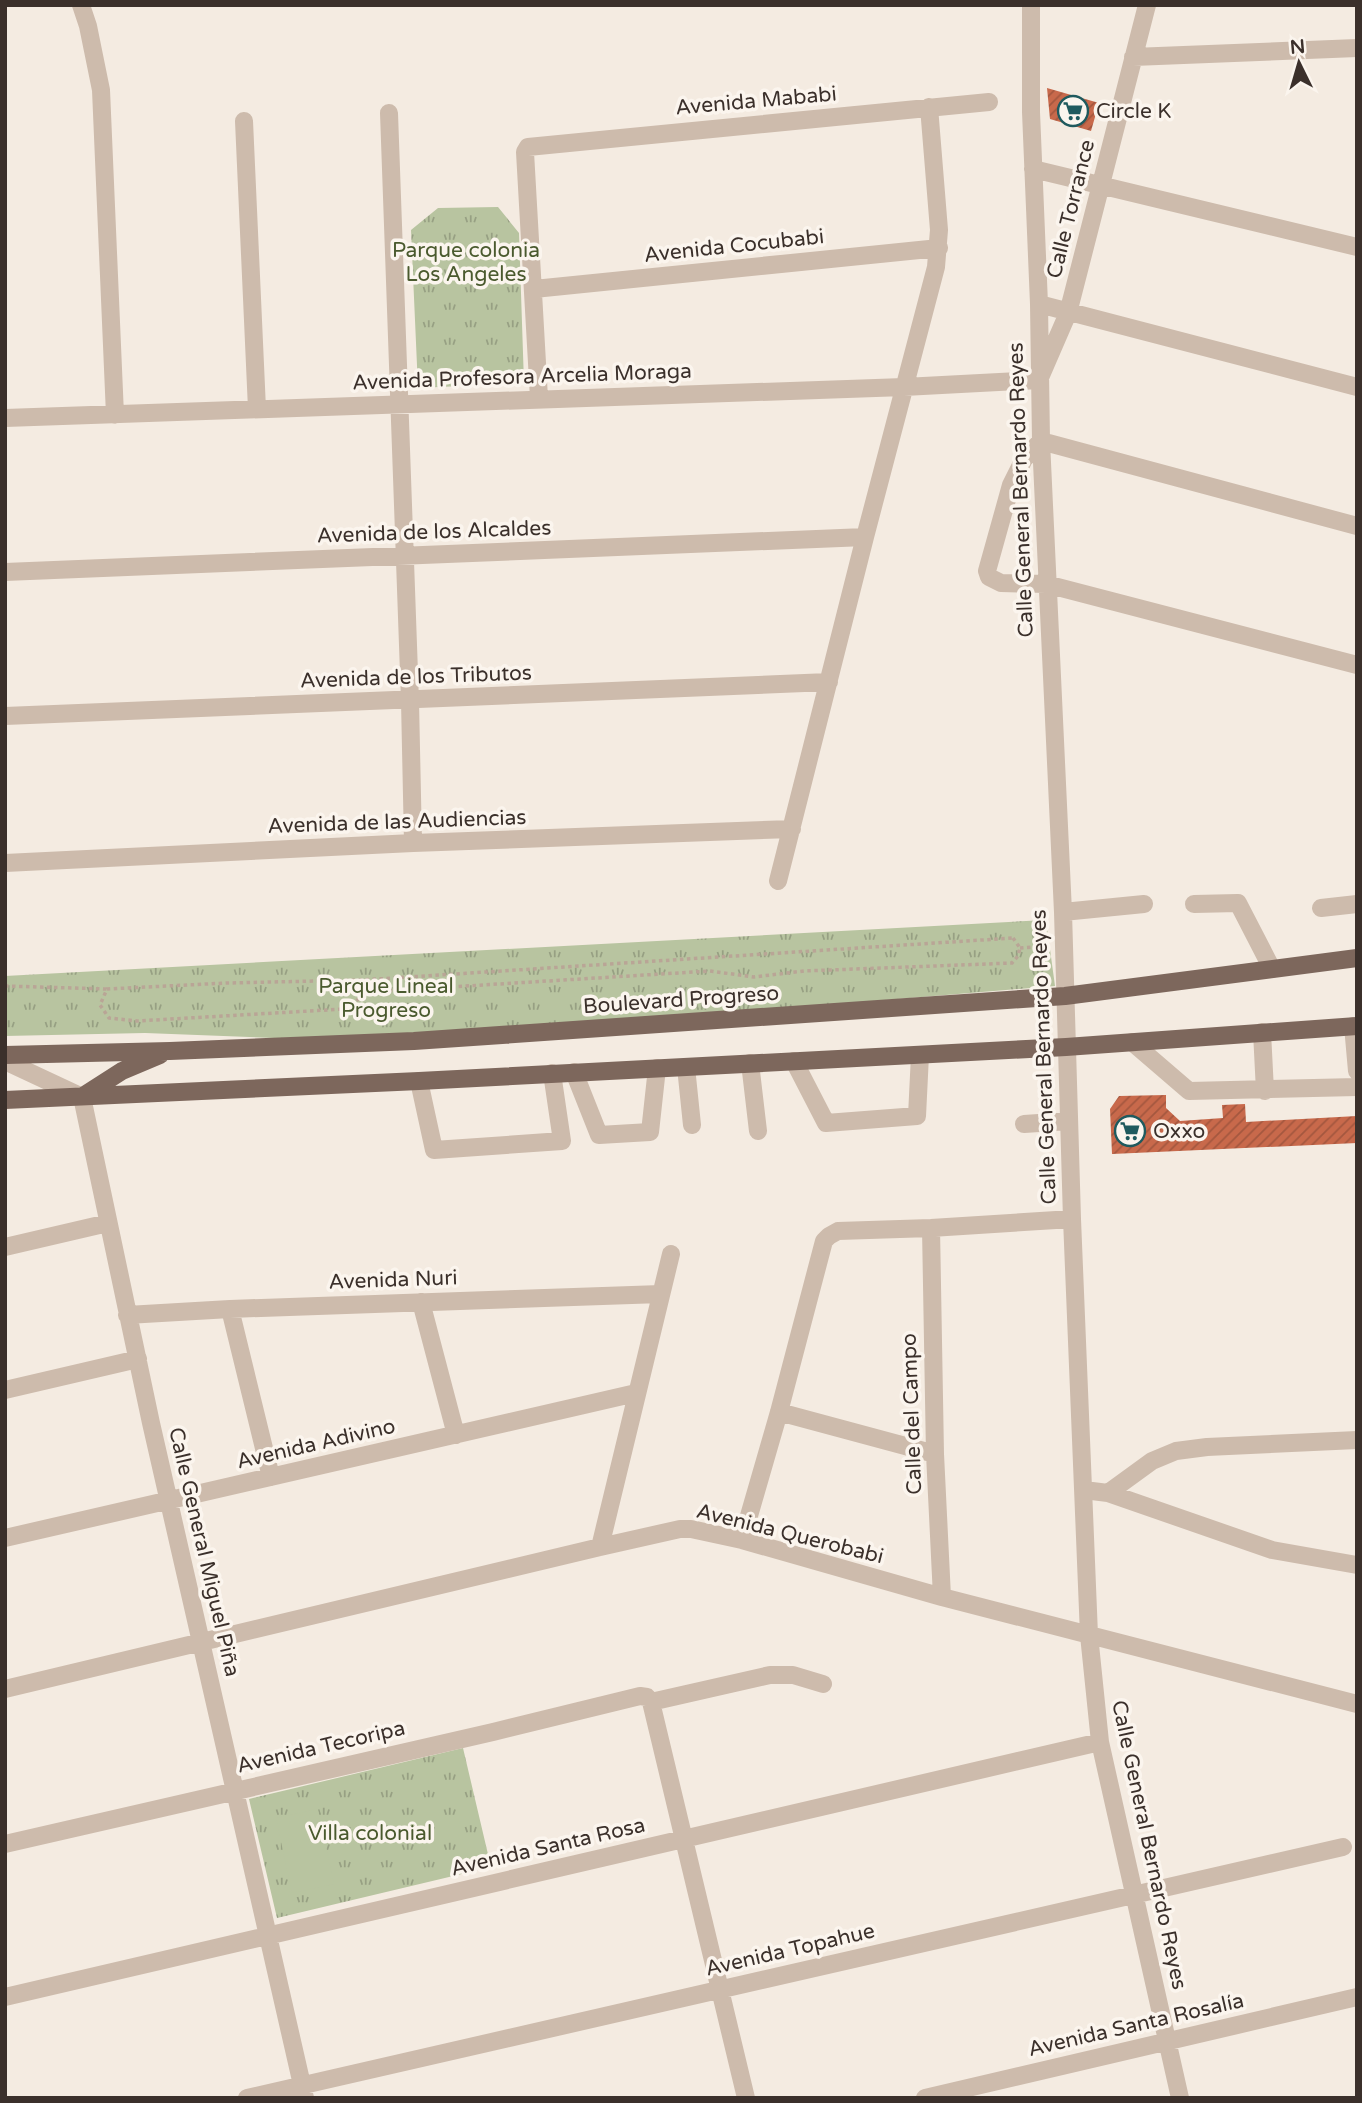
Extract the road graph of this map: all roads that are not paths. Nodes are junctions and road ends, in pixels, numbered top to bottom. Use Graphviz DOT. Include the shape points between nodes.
graph roads {
  1 [pos="81,5"];
  2 [pos="1031,5"];
  3 [pos="1147,5"];
  4 [pos="1357,48"];
  5 [pos="1133,57"];
  6 [pos="989,102"];
  7 [pos="929,107"];
  8 [pos="389,113"];
  9 [pos="244,121"];
  10 [pos="1033,169"];
  11 [pos="1100,186"];
  12 [pos="1357,247"];
  13 [pos="939,248"];
  14 [pos="534,289"];
  15 [pos="1039,304"];
  16 [pos="1068,313"];
  17 [pos="1039,380"];
  18 [pos="904,387"];
  19 [pos="1357,387"];
  20 [pos="539,398"];
  21 [pos="399,404"];
  22 [pos="257,409"];
  23 [pos="115,415"];
  24 [pos="5,418"];
  25 [pos="1041,441"];
  26 [pos="1357,526"];
  27 [pos="864,537"];
  28 [pos="405,556"];
  29 [pos="5,572"];
  30 [pos="1046,584"];
  31 [pos="1357,665"];
  32 [pos="829,682"];
  33 [pos="411,701"];
  34 [pos="5,716"];
  35 [pos="792,830"];
  36 [pos="413,843"];
  37 [pos="5,863"];
  38 [pos="778,881"];
  39 [pos="1144,904"];
  40 [pos="1194,904"];
  41 [pos="1357,904"];
  42 [pos="1321,908"];
  43 [pos="1063,912"];
  44 [pos="1357,958"];
  45 [pos="1272,969"];
  46 [pos="1065,996"];
  47 [pos="1355,1026"];
  48 [pos="1262,1032"];
  49 [pos="1132,1042"];
  50 [pos="1066,1047"];
  51 [pos="170,1051"];
  52 [pos="5,1055"];
  53 [pos="920,1055"];
  54 [pos="5,1061"];
  55 [pos="794,1061"];
  56 [pos="750,1063"];
  57 [pos="686,1067"];
  58 [pos="657,1068"];
  59 [pos="1357,1071"];
  60 [pos="574,1072"];
  61 [pos="552,1073"];
  62 [pos="419,1081"];
  63 [pos="1357,1087"];
  64 [pos="1265,1091"];
  65 [pos="82,1097"];
  66 [pos="5,1100"];
  67 [pos="1069,1121"];
  68 [pos="1024,1124"];
  69 [pos="692,1125"];
  70 [pos="758,1131"];
  71 [pos="1072,1219"];
  72 [pos="108,1223"];
  73 [pos="931,1228"];
  74 [pos="5,1247"];
  75 [pos="671,1254"];
  76 [pos="661,1294"];
  77 [pos="421,1302"];
  78 [pos="230,1309"];
  79 [pos="127,1315"];
  80 [pos="138,1359"];
  81 [pos="5,1390"];
  82 [pos="636,1393"];
  83 [pos="779,1412"];
  84 [pos="456,1435"];
  85 [pos="1357,1440"];
  86 [pos="935,1454"];
  87 [pos="271,1477"];
  88 [pos="1084,1490"];
  89 [pos="1108,1493"];
  90 [pos="169,1500"];
  91 [pos="5,1538"];
  92 [pos="741,1540"];
  93 [pos="600,1547"];
  94 [pos="1357,1565"];
  95 [pos="942,1597"];
  96 [pos="1089,1636"];
  97 [pos="202,1643"];
  98 [pos="822,1684"];
  99 [pos="5,1689"];
  100 [pos="649,1700"];
  101 [pos="1357,1704"];
  102 [pos="1100,1742"];
  103 [pos="235,1790"];
  104 [pos="684,1840"];
  105 [pos="5,1844"];
  106 [pos="1343,1847"];
  107 [pos="1135,1896"];
  108 [pos="269,1937"];
  109 [pos="720,1989"];
  110 [pos="5,1997"];
  111 [pos="1357,1997"];
  112 [pos="1167,2042"];
  113 [pos="304,2091"];
  114 [pos="247,2098"];
  115 [pos="746,2098"];
  116 [pos="925,2098"];
  117 [pos="1180,2098"];
  1 -- 23 [label="street" via="101,90"];
  2 -- 10 [label="street, Calle General Bernardo Reyes"];
  3 -- 5 [label="street, Calle Torrance"];
  4 -- 5 [label="street"];
  5 -- 11 [label="street, Calle Torrance"];
  6 -- 7 [label="street, Avenida Mababi"];
  7 -- 13 [label="street"];
  7 -- 14 [label="street, Avenida Mababi" via="527,147"];
  8 -- 21 [label="street"];
  9 -- 22 [label="street"];
  10 -- 11 [label="street"];
  10 -- 15 [label="street, Calle General Bernardo Reyes"];
  11 -- 12 [label="street"];
  11 -- 16 [label="street, Calle Torrance"];
  13 -- 14 [label="street, Avenida Cocubabi"];
  13 -- 18 [label="street"];
  14 -- 20 [label="street"];
  15 -- 16 [label="street"];
  15 -- 17 [label="street, Calle General Bernardo Reyes"];
  16 -- 17 [label="street, Calle Torrance"];
  16 -- 19 [label="street"];
  17 -- 18 [label="street, Avenida Profesora Arcelia Moraga"];
  17 -- 25 [label="street, Calle General Bernardo Reyes"];
  18 -- 20 [label="street, Avenida Profesora Arcelia Moraga"];
  18 -- 27 [label="street"];
  20 -- 21 [label="street, Avenida Profesora Arcelia Moraga"];
  21 -- 22 [label="street, Avenida Profesora Arcelia Moraga"];
  21 -- 28 [label="street"];
  22 -- 23 [label="street, Avenida Profesora Arcelia Moraga"];
  23 -- 24 [label="street, Avenida Profesora Arcelia Moraga"];
  25 -- 26 [label="street"];
  25 -- 30 [label="street, Calle General Bernardo Reyes"];
  25 -- 30 [label="street" via="1024,459 1011,485 987,571 1001,583"];
  27 -- 28 [label="street, Avenida de los Alcaldes"];
  27 -- 32 [label="street"];
  28 -- 29 [label="street, Avenida de los Alcaldes"];
  28 -- 33 [label="street"];
  30 -- 31 [label="street"];
  30 -- 43 [label="street, Calle General Bernardo Reyes"];
  32 -- 33 [label="street, Avenida de los Tributos"];
  32 -- 35 [label="street"];
  33 -- 34 [label="street, Avenida de los Tributos"];
  33 -- 36 [label="street"];
  35 -- 36 [label="street, Avenida de las Audiencias"];
  35 -- 38 [label="street"];
  36 -- 37 [label="street, Avenida de las Audiencias"];
  39 -- 43 [label="street"];
  40 -- 45 [label="street" via="1238,903"];
  41 -- 42 [label="street"];
  43 -- 46 [label="street, Calle General Bernardo Reyes"];
  44 -- 45 [label="main road, Boulevard Progreso"];
  45 -- 46 [label="main road, Boulevard Progreso"];
  46 -- 50 [label="street, Calle General Bernardo Reyes"];
  46 -- 51 [label="main road, Boulevard Progreso" via="414,1041"];
  47 -- 48 [label="main road"];
  47 -- 59 [label="street"];
  48 -- 49 [label="main road"];
  48 -- 64 [label="street"];
  49 -- 50 [label="main road"];
  49 -- 64 [label="street" via="1189,1091"];
  50 -- 53 [label="main road"];
  50 -- 67 [label="street, Calle General Bernardo Reyes"];
  51 -- 52 [label="main road, Boulevard Progreso"];
  51 -- 65 [label="main road" via="122,1071"];
  53 -- 55 [label="main road"];
  53 -- 55 [label="street" via="917,1116 827,1123"];
  54 -- 65 [label="street"];
  55 -- 56 [label="main road"];
  56 -- 57 [label="main road"];
  56 -- 70 [label="street"];
  57 -- 58 [label="main road"];
  57 -- 69 [label="street"];
  58 -- 60 [label="main road"];
  58 -- 60 [label="street" via="650,1132 599,1135"];
  60 -- 61 [label="main road"];
  61 -- 62 [label="main road"];
  61 -- 62 [label="street" via="562,1141 434,1150"];
  62 -- 65 [label="main road"];
  63 -- 64 [label="street"];
  65 -- 66 [label="main road"];
  65 -- 72 [label="street, Calle General Miguel Piña"];
  67 -- 68 [label="street"];
  67 -- 71 [label="street, Calle General Bernardo Reyes"];
  71 -- 73 [label="street"];
  71 -- 88 [label="street, Calle General Bernardo Reyes"];
  72 -- 74 [label="street"];
  72 -- 79 [label="street, Calle General Miguel Piña"];
  73 -- 83 [label="street" via="838,1231 824,1241"];
  73 -- 86 [label="street, Calle del Campo"];
  75 -- 76 [label="street"];
  76 -- 77 [label="street, Avenida Nuri"];
  76 -- 82 [label="street"];
  77 -- 78 [label="street, Avenida Nuri"];
  77 -- 84 [label="street"];
  78 -- 79 [label="street, Avenida Nuri"];
  78 -- 87 [label="street"];
  79 -- 80 [label="street, Calle General Miguel Piña"];
  80 -- 81 [label="street"];
  80 -- 90 [label="street, Calle General Miguel Piña"];
  82 -- 84 [label="street, Avenida Adivino"];
  82 -- 93 [label="street"];
  83 -- 86 [label="street"];
  83 -- 92 [label="street"];
  84 -- 87 [label="street, Avenida Adivino"];
  85 -- 89 [label="street" via="1176,1451 1152,1461"];
  86 -- 95 [label="street, Calle del Campo"];
  87 -- 90 [label="street, Avenida Adivino"];
  88 -- 89 [label="street"];
  88 -- 96 [label="street, Calle General Bernardo Reyes"];
  89 -- 94 [label="street" via="1272,1550"];
  90 -- 91 [label="street, Avenida Adivino"];
  90 -- 97 [label="street, Calle General Miguel Piña"];
  92 -- 93 [label="street, Avenida Querobabi" via="680,1530"];
  92 -- 95 [label="street, Avenida Querobabi"];
  93 -- 97 [label="street, Avenida Querobabi"];
  95 -- 96 [label="street, Avenida Querobabi"];
  96 -- 101 [label="street, Avenida Querobabi"];
  96 -- 102 [label="street, Calle General Bernardo Reyes"];
  97 -- 99 [label="street, Avenida Querobabi"];
  97 -- 103 [label="street, Calle General Miguel Piña"];
  98 -- 100 [label="street, Avenida Tecoripa" via="793,1675 770,1675"];
  100 -- 103 [label="street, Avenida Tecoripa" via="640,1696"];
  100 -- 104 [label="street"];
  102 -- 104 [label="street, Avenida Santa Rosa"];
  102 -- 107 [label="street, Calle General Bernardo Reyes"];
  103 -- 105 [label="street, Avenida Tecoripa"];
  103 -- 108 [label="street, Calle General Miguel Piña"];
  104 -- 108 [label="street, Avenida Santa Rosa"];
  104 -- 109 [label="street"];
  106 -- 107 [label="street, Avenida Topahue"];
  107 -- 109 [label="street, Avenida Topahue"];
  107 -- 112 [label="street, Calle General Bernardo Reyes"];
  108 -- 110 [label="street, Avenida Santa Rosa"];
  108 -- 113 [label="street, Calle General Miguel Piña"];
  109 -- 113 [label="street, Avenida Topahue"];
  109 -- 115 [label="street"];
  111 -- 112 [label="street, Avenida Santa Rosalía"];
  112 -- 116 [label="street, Avenida Santa Rosalía"];
  112 -- 117 [label="street, Calle General Bernardo Reyes"];
  113 -- 114 [label="street, Avenida Topahue"];
}
